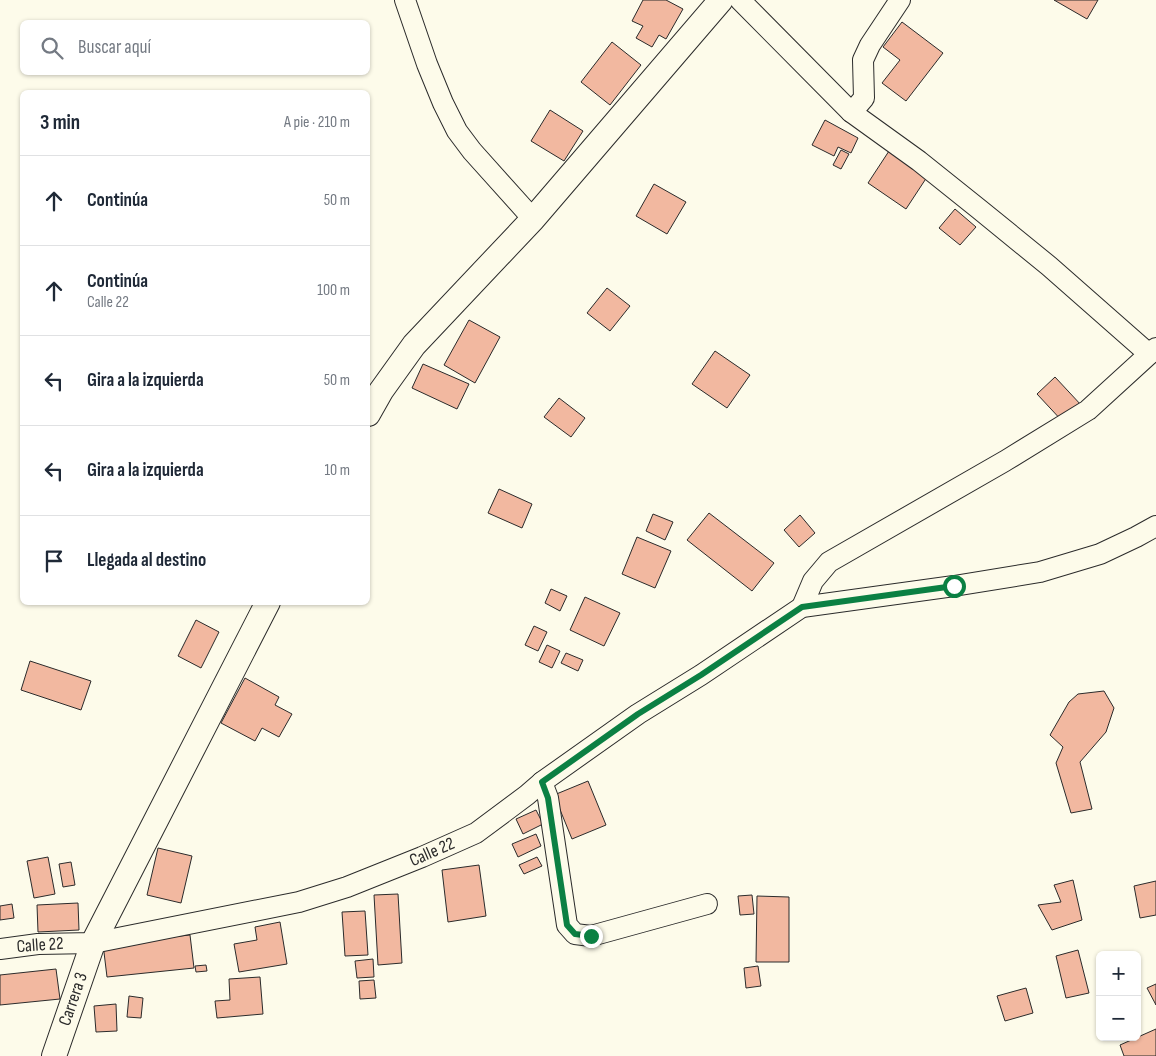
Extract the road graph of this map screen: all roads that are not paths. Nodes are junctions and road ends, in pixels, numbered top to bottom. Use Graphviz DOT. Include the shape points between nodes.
graph roads {
  1 [pos="405,0"];
  2 [pos="721,0"];
  3 [pos="740,0"];
  4 [pos="900,0"];
  5 [pos="850,112"];
  6 [pos="533,219"];
  7 [pos="1152,351"];
  8 [pos="370,411"];
  9 [pos="1156,526"];
  10 [pos="266,605"];
  11 [pos="802,607"];
  12 [pos="542,782"];
  13 [pos="707,904"];
  14 [pos="93,942"];
  15 [pos="0,948"];
  16 [pos="54,1056"];
  1 -- 6 [label="street" via="430,71 457,131"];
  2 -- 6 [label="street"];
  3 -- 5 [label="street"];
  4 -- 5 [label="street" via="863,60 864,98"];
  5 -- 7 [label="street" via="979,208"];
  6 -- 8 [label="street" via="414,345"];
  7 -- 11 [label="street" via="1088,410 829,562 813,580"];
  9 -- 11 [label="street" via="1100,554 1040,572"];
  10 -- 14 [label="street, Carrera 3"];
  11 -- 12 [label="street, Calle 22" via="638,714"];
  12 -- 13 [label="street" via="548,798 567,925 575,934 591,936"];
  12 -- 14 [label="street, Calle 22" via="476,833 347,887 299,902"];
  14 -- 15 [label="street, Calle 22"];
  14 -- 16 [label="street, Carrera 3"];
}
